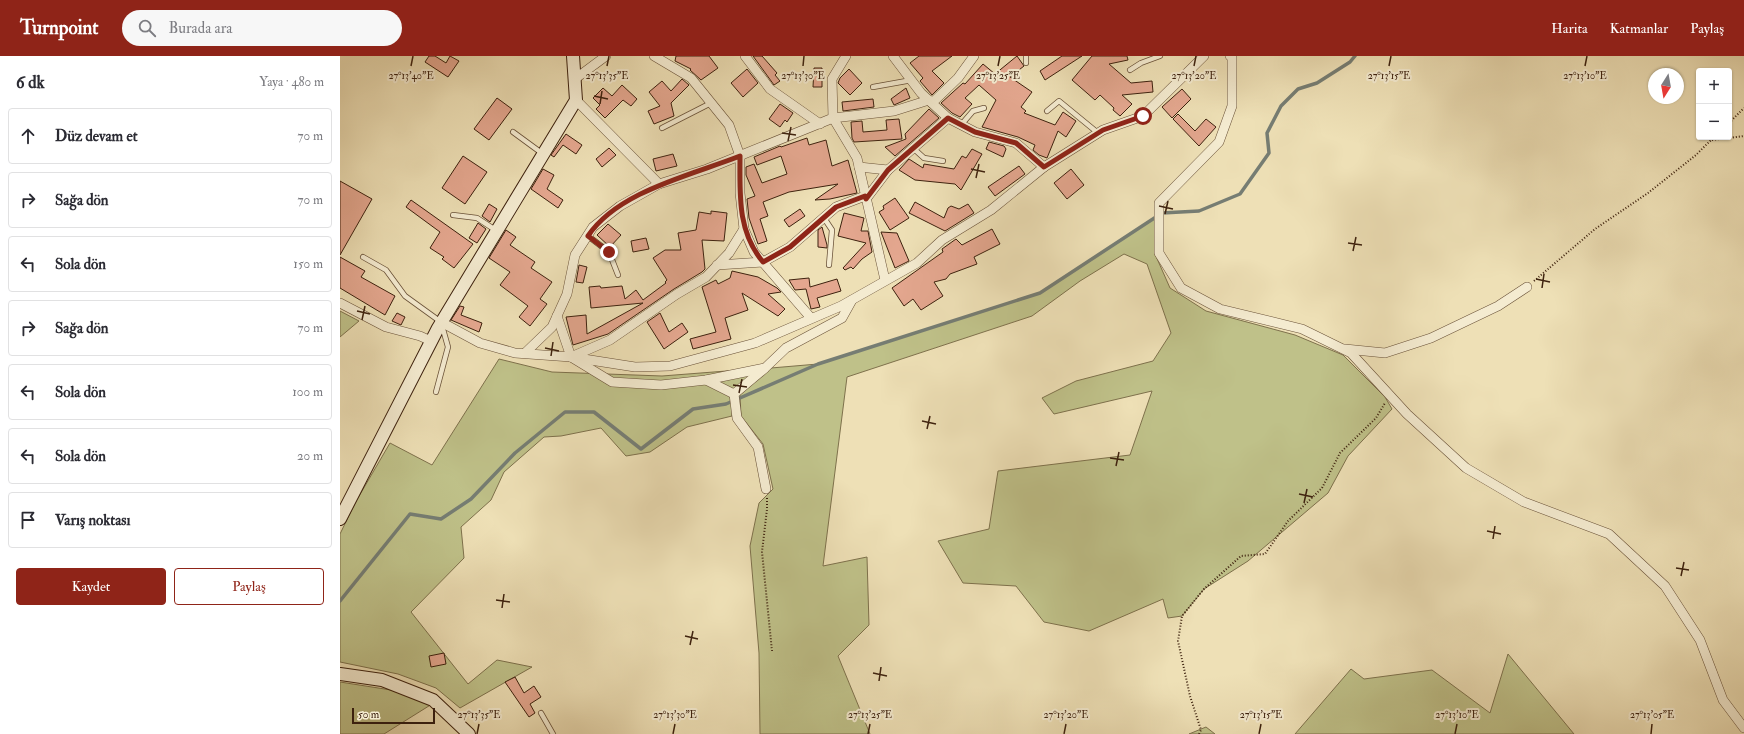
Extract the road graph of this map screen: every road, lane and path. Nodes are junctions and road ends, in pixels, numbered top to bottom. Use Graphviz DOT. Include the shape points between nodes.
graph roads {
  1 [pos="573,56"];
  2 [pos="606,56"];
  3 [pos="654,56"];
  4 [pos="745,56"];
  5 [pos="846,56"];
  6 [pos="893,56"];
  7 [pos="974,56"];
  8 [pos="1026,56"];
  9 [pos="1160,56"];
  10 [pos="1204,56"];
  11 [pos="1230,56"];
  12 [pos="1026,63"];
  13 [pos="1130,70"];
  14 [pos="575,79"];
  15 [pos="912,80"];
  16 [pos="873,87"];
  17 [pos="576,100"];
  18 [pos="930,102"];
  19 [pos="711,103"];
  20 [pos="984,108"];
  21 [pos="1744,108"];
  22 [pos="1047,111"];
  23 [pos="833,118"];
  24 [pos="948,118"];
  25 [pos="1732,120"];
  26 [pos="820,124"];
  27 [pos="961,125"];
  28 [pos="662,128"];
  29 [pos="513,132"];
  30 [pos="1098,133"];
  31 [pos="1744,136"];
  32 [pos="1732,137"];
  33 [pos="1711,140"];
  34 [pos="913,148"];
  35 [pos="543,154"];
  36 [pos="740,156"];
  37 [pos="943,161"];
  38 [pos="859,167"];
  39 [pos="1044,167"];
  40 [pos="888,170"];
  41 [pos="659,184"];
  42 [pos="866,198"];
  43 [pos="453,215"];
  44 [pos="824,218"];
  45 [pos="744,229"];
  46 [pos="497,231"];
  47 [pos="588,236"];
  48 [pos="363,257"];
  49 [pos="763,262"];
  50 [pos="717,265"];
  51 [pos="829,265"];
  52 [pos="618,275"];
  53 [pos="885,280"];
  54 [pos="1527,287"];
  55 [pos="852,300"];
  56 [pos="340,303"];
  57 [pos="557,316"];
  58 [pos="811,318"];
  59 [pos="441,322"];
  60 [pos="431,341"];
  61 [pos="1342,348"];
  62 [pos="525,353"];
  63 [pos="571,357"];
  64 [pos="765,368"];
  65 [pos="706,380"];
  66 [pos="436,392"];
  67 [pos="734,394"];
  68 [pos="1390,396"];
  69 [pos="766,489"];
  70 [pos="340,519"];
  71 [pos="772,651"];
  72 [pos="340,674"];
  73 [pos="541,713"];
  74 [pos="1744,728"];
  75 [pos="469,734"];
  76 [pos="553,734"];
  77 [pos="1199,734"];
  1 -- 14 [label="street"];
  2 -- 14 [label="street"];
  3 -- 19 [label="street" via="691,78"];
  4 -- 26 [label="street" via="770,89"];
  5 -- 23 [label="street" via="832,79"];
  6 -- 15 [label="street"];
  7 -- 18 [label="street" via="958,78"];
  8 -- 12 [label="lane"];
  9 -- 13 [label="lane"];
  10 -- 30 [label="street" via="1143,116"];
  11 -- 61 [label="street" via="1232,106 1219,142 1159,202 1159,252 1181,288 1220,309 1302,330"];
  14 -- 17 [label="street"];
  15 -- 16 [label="lane"];
  15 -- 18 [label="street"];
  17 -- 35 [label="street"];
  17 -- 41 [label="street"];
  18 -- 23 [label="street" via="894,111"];
  18 -- 24 [label="street"];
  19 -- 28 [label="lane"];
  19 -- 36 [label="street" via="729,125"];
  20 -- 27 [label="lane" via="972,111"];
  21 -- 25 [label="path"];
  22 -- 30 [label="lane" via="1059,101"];
  23 -- 26 [label="street"];
  23 -- 38 [label="street" via="857,158"];
  24 -- 27 [label="street"];
  24 -- 34 [label="street"];
  26 -- 36 [label="street"];
  27 -- 39 [label="street" via="975,132 1016,143"];
  29 -- 35 [label="lane"];
  30 -- 39 [label="street"];
  31 -- 32 [label="path"];
  33 -- 54 [label="path" via="1648,193 1595,229"];
  34 -- 37 [label="lane" via="924,158"];
  34 -- 40 [label="street"];
  35 -- 46 [label="street"];
  36 -- 41 [label="street"];
  36 -- 45 [label="street" via="740,193"];
  38 -- 40 [label="street"];
  38 -- 42 [label="street"];
  39 -- 53 [label="street" via="991,210 942,240 917,263"];
  40 -- 42 [label="street"];
  41 -- 47 [label="street" via="620,206 594,227"];
  42 -- 44 [label="street" via="836,207"];
  42 -- 53 [label="street"];
  43 -- 46 [label="lane" via="477,218"];
  44 -- 49 [label="street" via="790,247"];
  44 -- 51 [label="lane" via="832,230"];
  45 -- 49 [label="street" via="754,252"];
  45 -- 50 [label="street" via="729,254"];
  46 -- 59 [label="street"];
  47 -- 52 [label="lane" via="609,252"];
  47 -- 57 [label="street" via="575,255 567,294"];
  48 -- 59 [label="lane" via="386,270 405,296"];
  49 -- 50 [label="street"];
  49 -- 58 [label="street"];
  50 -- 63 [label="street" via="706,277 610,340"];
  53 -- 55 [label="street"];
  54 -- 61 [label="street" via="1498,306 1424,340 1385,353"];
  55 -- 58 [label="street"];
  55 -- 64 [label="street" via="842,318 786,348"];
  56 -- 60 [label="street" via="386,327"];
  57 -- 62 [label="street" via="552,327"];
  57 -- 63 [label="street"];
  58 -- 63 [label="street" via="754,343 670,366 635,367"];
  59 -- 60 [label="street"];
  59 -- 62 [label="street" via="480,343"];
  59 -- 66 [label="lane" via="448,347"];
  60 -- 70 [label="street"];
  61 -- 68 [label="street" via="1351,353"];
  62 -- 63 [label="street"];
  63 -- 65 [label="street" via="612,382 662,385"];
  64 -- 65 [label="street"];
  64 -- 67 [label="street"];
  65 -- 67 [label="street"];
  67 -- 69 [label="street" via="737,418 758,447"];
  68 -- 74 [label="street" via="1466,468 1524,502 1609,534 1665,586 1700,640 1723,700"];
  68 -- 77 [label="path" via="1376,418 1340,453 1322,488 1288,522 1265,554 1241,556 1204,589 1182,616 1178,641 1190,696 1201,730"];
  69 -- 71 [label="path" via="767,509 762,552"];
  72 -- 75 [label="street" via="382,680 433,700"];
  73 -- 76 [label="lane"];
}
